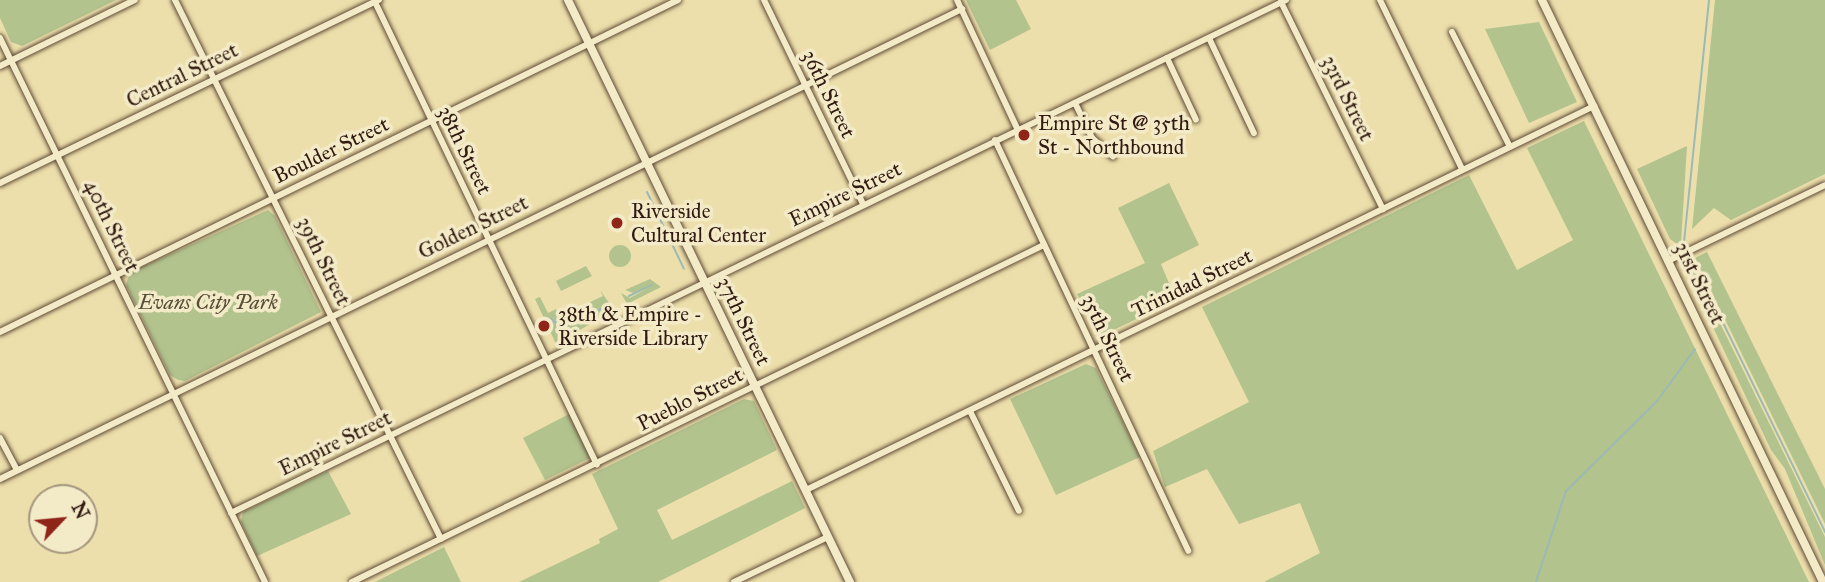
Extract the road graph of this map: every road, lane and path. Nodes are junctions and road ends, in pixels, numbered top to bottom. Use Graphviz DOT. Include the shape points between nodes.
graph roads {
  1 [pos="135,0"];
  2 [pos="176,0"];
  3 [pos="568,0"];
  4 [pos="678,0"];
  5 [pos="764,0"];
  6 [pos="957,0"];
  7 [pos="1380,0"];
  8 [pos="1542,0"];
  9 [pos="377,1"];
  10 [pos="1284,1"];
  11 [pos="962,9"];
  12 [pos="1452,32"];
  13 [pos="0,38"];
  14 [pos="1209,38"];
  15 [pos="589,43"];
  16 [pos="1167,58"];
  17 [pos="11,61"];
  18 [pos="0,66"];
  19 [pos="214,79"];
  20 [pos="806,85"];
  21 [pos="1075,103"];
  22 [pos="1594,106"];
  23 [pos="431,120"];
  24 [pos="1196,120"];
  25 [pos="1018,130"];
  26 [pos="1254,133"];
  27 [pos="995,140"];
  28 [pos="1508,145"];
  29 [pos="58,155"];
  30 [pos="1113,156"];
  31 [pos="647,162"];
  32 [pos="1462,169"];
  33 [pos="0,183"];
  34 [pos="1825,185"];
  35 [pos="273,198"];
  36 [pos="863,204"];
  37 [pos="1383,209"];
  38 [pos="489,239"];
  39 [pos="1044,245"];
  40 [pos="1670,260"];
  41 [pos="117,275"];
  42 [pos="706,281"];
  43 [pos="332,317"];
  44 [pos="0,332"];
  45 [pos="1095,350"];
  46 [pos="546,359"];
  47 [pos="756,385"];
  48 [pos="174,394"];
  49 [pos="970,411"];
  50 [pos="390,435"];
  51 [pos="0,438"];
  52 [pos="597,465"];
  53 [pos="17,470"];
  54 [pos="0,479"];
  55 [pos="806,490"];
  56 [pos="1019,511"];
  57 [pos="231,513"];
  58 [pos="828,537"];
  59 [pos="440,539"];
  60 [pos="1188,551"];
  61 [pos="265,582"];
  62 [pos="352,582"];
  63 [pos="734,582"];
  64 [pos="850,582"];
  65 [pos="1823,582"];
  1 -- 17 [label="street"];
  2 -- 19 [label="street, 39th Street"];
  3 -- 15 [label="main road, 37th Street"];
  4 -- 15 [label="street, Boulder Street"];
  5 -- 20 [label="street, 36th Street"];
  6 -- 11 [label="street"];
  7 -- 32 [label="street"];
  8 -- 22 [label="main road, 31st Street"];
  9 -- 19 [label="street, Central Street"];
  9 -- 23 [label="street, 38th Street"];
  10 -- 14 [label="street, Empire Street"];
  10 -- 37 [label="street, 33rd Street"];
  11 -- 20 [label="street, Golden Street"];
  11 -- 25 [label="street"];
  12 -- 28 [label="street"];
  13 -- 17 [label="street, 40th Street"];
  14 -- 16 [label="street, Empire Street"];
  14 -- 26 [label="street"];
  15 -- 23 [label="street, Boulder Street"];
  15 -- 31 [label="main road, 37th Street"];
  16 -- 21 [label="street, Empire Street"];
  16 -- 24 [label="street"];
  17 -- 18 [label="street"];
  17 -- 29 [label="street, 40th Street"];
  19 -- 29 [label="street, Central Street"];
  19 -- 35 [label="street, 39th Street"];
  20 -- 31 [label="street, Golden Street"];
  20 -- 36 [label="street, 36th Street"];
  21 -- 25 [label="street, Empire Street"];
  21 -- 30 [label="street" via="1092,138"];
  22 -- 28 [label="street, Trinidad Street"];
  22 -- 40 [label="main road, 31st Street"];
  23 -- 35 [label="street, Boulder Street"];
  23 -- 38 [label="street, 38th Street"];
  25 -- 27 [label="street, Empire Street"];
  27 -- 36 [label="street, Empire Street"];
  27 -- 39 [label="street, 35th Street"];
  28 -- 32 [label="street, Trinidad Street"];
  29 -- 33 [label="street, Central Street"];
  29 -- 41 [label="street, 40th Street"];
  31 -- 38 [label="street, Golden Street"];
  31 -- 42 [label="main road, 37th Street"];
  32 -- 37 [label="street, Trinidad Street"];
  34 -- 40 [label="street"];
  35 -- 41 [label="street, Boulder Street"];
  35 -- 43 [label="street, 39th Street"];
  36 -- 42 [label="street, Empire Street"];
  37 -- 45 [label="street, Trinidad Street"];
  38 -- 43 [label="street, Golden Street"];
  38 -- 46 [label="street, 38th Street"];
  39 -- 45 [label="street, 35th Street"];
  39 -- 47 [label="street, Pueblo Street"];
  40 -- 65 [label="main road, 31st Street"];
  41 -- 44 [label="street, Boulder Street"];
  41 -- 48 [label="street, 40th Street"];
  42 -- 46 [label="street, Empire Street"];
  42 -- 47 [label="main road, 37th Street"];
  43 -- 48 [label="street, Golden Street"];
  43 -- 50 [label="street, 39th Street"];
  45 -- 49 [label="street, Trinidad Street"];
  45 -- 60 [label="street, 35th Street"];
  46 -- 50 [label="street, Empire Street"];
  46 -- 52 [label="street, 38th Street"];
  47 -- 52 [label="street, Pueblo Street"];
  47 -- 55 [label="main road, 37th Street"];
  48 -- 53 [label="street, Golden Street"];
  48 -- 57 [label="street, 40th Street"];
  49 -- 55 [label="street, Trinidad Street"];
  49 -- 56 [label="street"];
  50 -- 57 [label="street, Empire Street"];
  50 -- 59 [label="street, 39th Street"];
  51 -- 53 [label="street"];
  52 -- 59 [label="street, Pueblo Street"];
  53 -- 54 [label="street, Golden Street"];
  55 -- 58 [label="main road, 37th Street"];
  57 -- 61 [label="street, 40th Street"];
  58 -- 63 [label="street"];
  58 -- 64 [label="main road, 37th Street"];
  59 -- 62 [label="street, Pueblo Street"];
}
